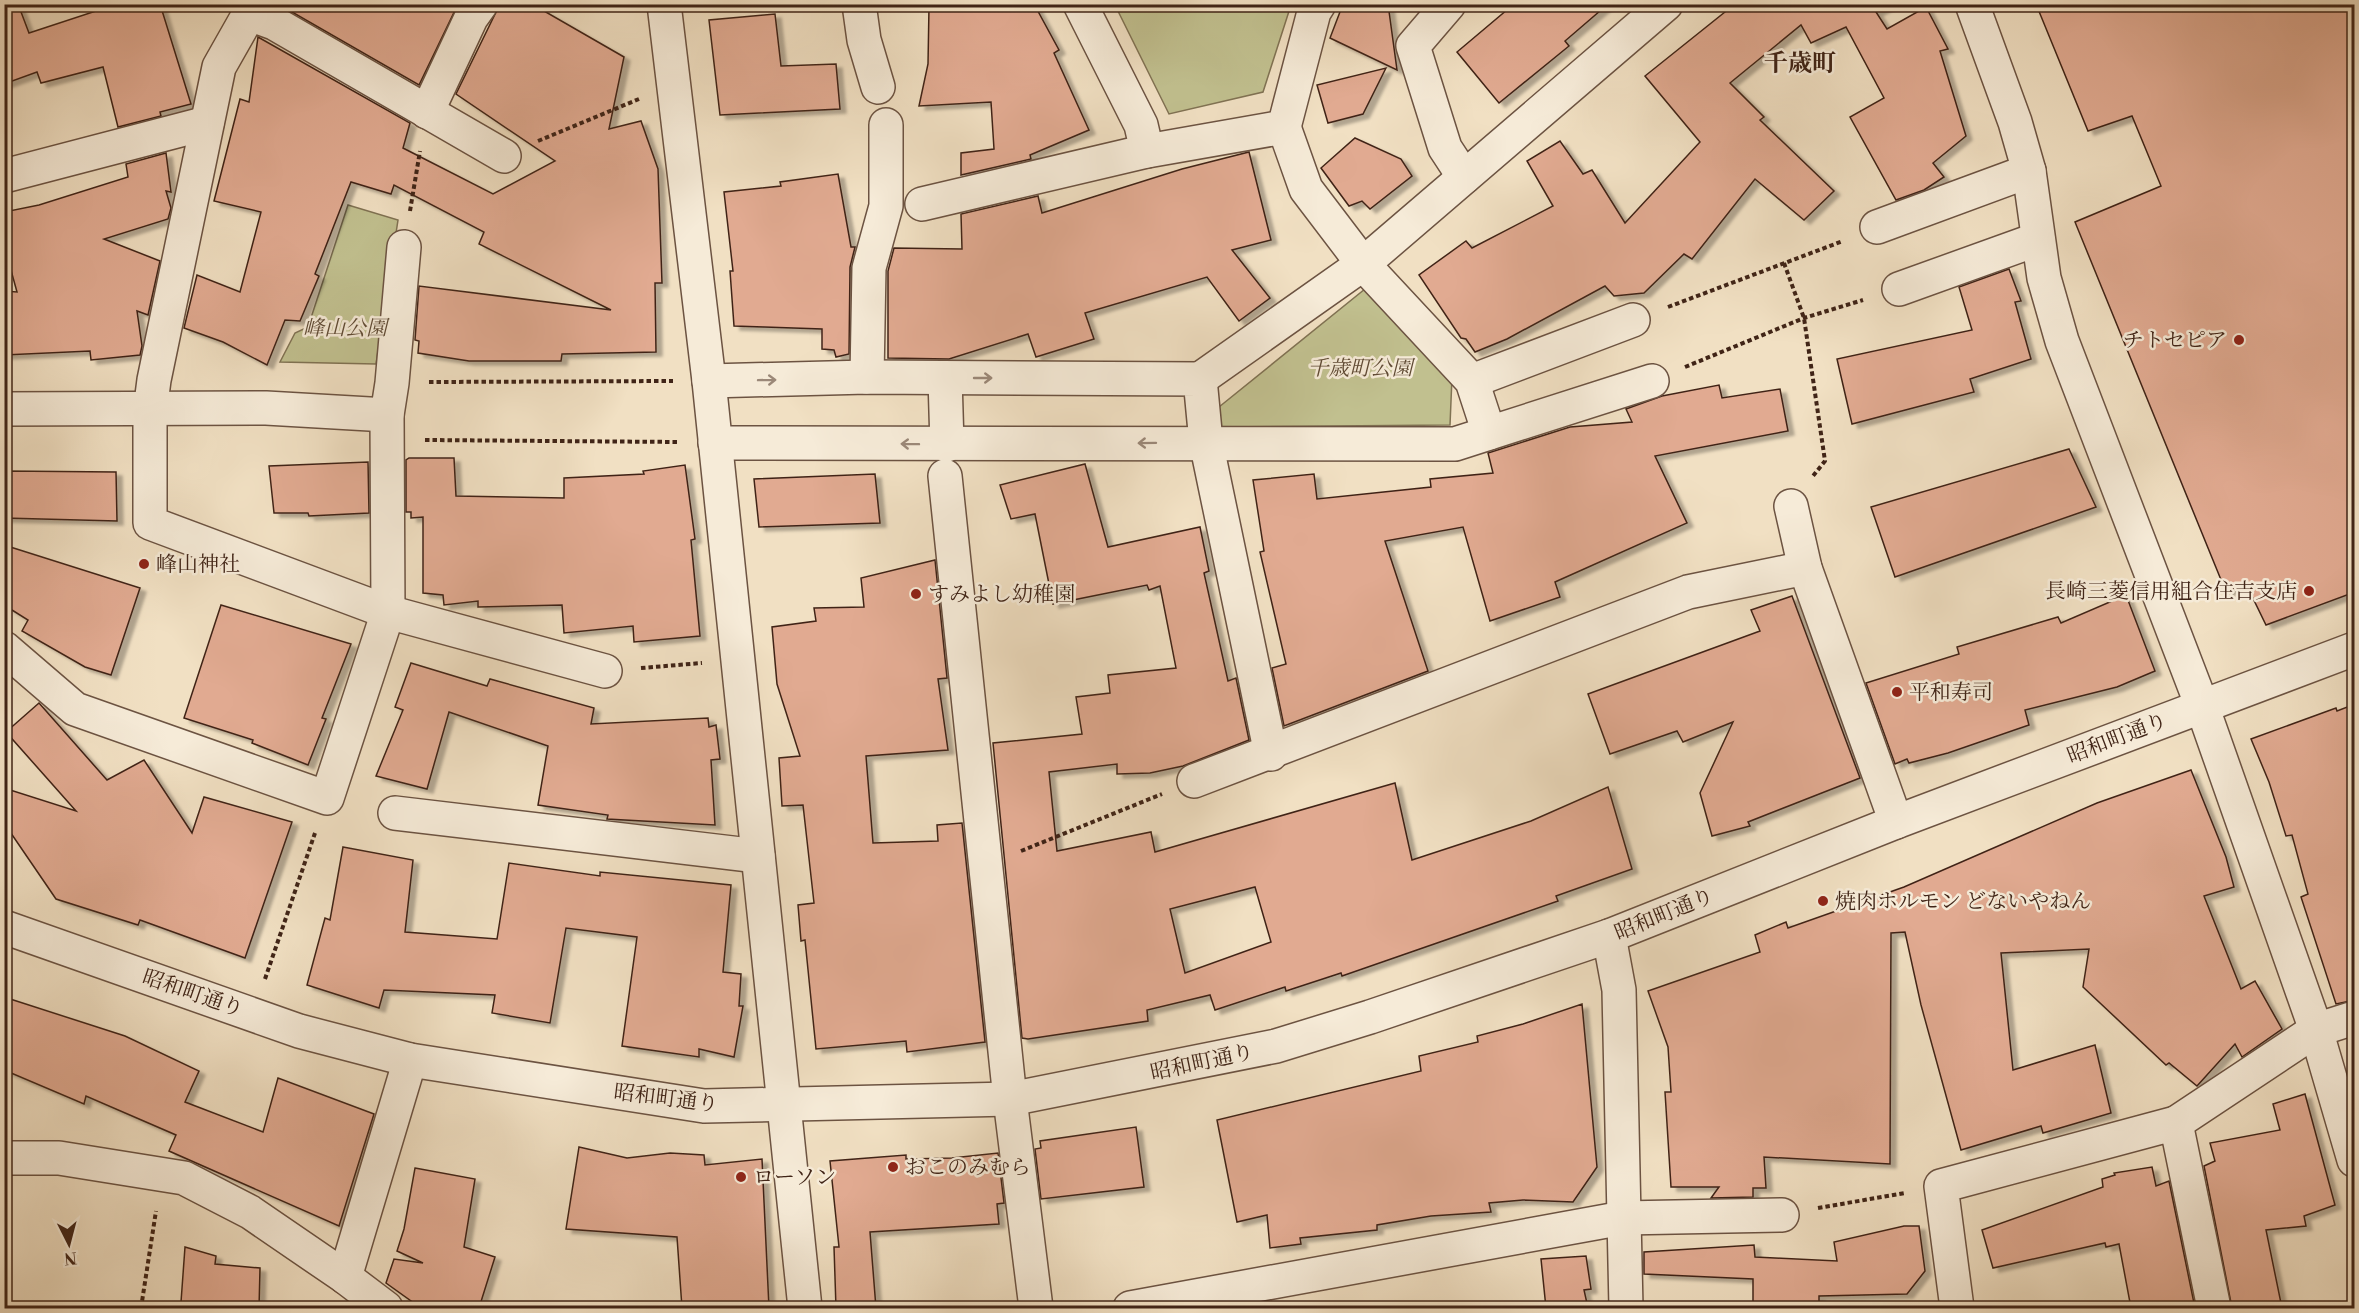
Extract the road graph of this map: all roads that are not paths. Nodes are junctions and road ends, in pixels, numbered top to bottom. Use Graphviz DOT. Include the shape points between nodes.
graph roads {
  1 [pos="481,4"];
  2 [pos="664,4"];
  3 [pos="859,4"];
  4 [pos="1080,4"];
  5 [pos="1319,4"];
  6 [pos="1449,4"];
  7 [pos="1665,4"];
  8 [pos="1972,4"];
  9 [pos="250,9"];
  10 [pos="878,87"];
  11 [pos="427,112"];
  12 [pos="207,123"];
  13 [pos="886,125"];
  14 [pos="1284,127"];
  15 [pos="1147,151"];
  16 [pos="504,156"];
  17 [pos="2029,171"];
  18 [pos="4,176"];
  19 [pos="1464,177"];
  20 [pos="922,204"];
  21 [pos="1877,227"];
  22 [pos="2038,239"];
  23 [pos="404,247"];
  24 [pos="1363,264"];
  25 [pos="1899,289"];
  26 [pos="1634,320"];
  27 [pos="867,377"];
  28 [pos="945,378"];
  29 [pos="1200,379"];
  30 [pos="709,381"];
  31 [pos="1472,381"];
  32 [pos="1652,381"];
  33 [pos="4,409"];
  34 [pos="150,411"];
  35 [pos="386,429"];
  36 [pos="1489,433"];
  37 [pos="1206,442"];
  38 [pos="715,443"];
  39 [pos="946,460"];
  40 [pos="1791,506"];
  41 [pos="1805,568"];
  42 [pos="388,612"];
  43 [pos="4,648"];
  44 [pos="2355,649"];
  45 [pos="605,671"];
  46 [pos="2202,706"];
  47 [pos="1271,754"];
  48 [pos="1194,782"];
  49 [pos="395,813"];
  50 [pos="1896,822"];
  51 [pos="758,856"];
  52 [pos="4,927"];
  53 [pos="1609,936"];
  54 [pos="2355,1018"];
  55 [pos="2316,1030"];
  56 [pos="410,1060"];
  57 [pos="1010,1099"];
  58 [pos="784,1103"];
  59 [pos="2176,1123"];
  60 [pos="4,1158"];
  61 [pos="2355,1160"];
  62 [pos="1782,1215"];
  63 [pos="1623,1218"];
  64 [pos="345,1276"];
  65 [pos="386,1308"];
  66 [pos="805,1308"];
  67 [pos="1036,1308"];
  68 [pos="1130,1308"];
  69 [pos="1626,1308"];
  70 [pos="1957,1308"];
  71 [pos="2214,1308"];
  1 -- 11 [label="street"];
  2 -- 30 [label="street"];
  3 -- 10 [label="street" via="864,40"];
  4 -- 15 [label="street" via="1141,125"];
  5 -- 14 [label="street"];
  6 -- 19 [label="street" via="1413,46 1445,147"];
  7 -- 19 [label="street"];
  8 -- 17 [label="street"];
  9 -- 11 [label="street"];
  9 -- 12 [label="street" via="219,67"];
  11 -- 16 [label="street"];
  12 -- 18 [label="street"];
  12 -- 34 [label="street"];
  13 -- 27 [label="street" via="886,206 869,268"];
  14 -- 15 [label="street"];
  14 -- 24 [label="street" via="1306,189"];
  15 -- 20 [label="street"];
  17 -- 21 [label="street"];
  17 -- 22 [label="street"];
  19 -- 24 [label="street"];
  22 -- 25 [label="street"];
  22 -- 46 [label="street" via="2044,278 2062,341"];
  23 -- 35 [label="street"];
  24 -- 29 [label="street"];
  24 -- 31 [label="street"];
  26 -- 31 [label="street"];
  27 -- 28 [label="street"];
  30 -- 27 [label="street, one-way"];
  28 -- 29 [label="street, one-way"];
  28 -- 39 [label="street"];
  29 -- 37 [label="street"];
  30 -- 38 [label="street"];
  31 -- 36 [label="street"];
  32 -- 36 [label="street"];
  33 -- 34 [label="street"];
  34 -- 35 [label="street" via="266,408"];
  34 -- 42 [label="street" via="150,523"];
  35 -- 42 [label="street"];
  36 -- 37 [label="street" via="1455,444"];
  37 -- 39 [label="street, one-way"];
  37 -- 47 [label="street"];
  39 -- 38 [label="street, one-way"];
  38 -- 51 [label="street"];
  39 -- 57 [label="street"];
  40 -- 41 [label="street"];
  41 -- 47 [label="street" via="1688,592"];
  41 -- 50 [label="street"];
  42 -- 43 [label="street" via="327,798 75,709"];
  42 -- 45 [label="street"];
  44 -- 46 [label="street, 昭和町通り"];
  46 -- 50 [label="street, 昭和町通り"];
  46 -- 55 [label="street"];
  47 -- 48 [label="street"];
  49 -- 51 [label="street"];
  50 -- 53 [label="street, 昭和町通り"];
  51 -- 58 [label="street"];
  52 -- 56 [label="street, 昭和町通り" via="299,1030"];
  53 -- 57 [label="street, 昭和町通り" via="1276,1046"];
  53 -- 63 [label="street" via="1619,990"];
  54 -- 55 [label="street"];
  55 -- 59 [label="street"];
  55 -- 61 [label="street"];
  56 -- 58 [label="street, 昭和町通り" via="704,1106"];
  56 -- 64 [label="street"];
  57 -- 58 [label="street, 昭和町通り"];
  57 -- 67 [label="street"];
  58 -- 66 [label="street"];
  59 -- 70 [label="street" via="1941,1186"];
  59 -- 71 [label="street"];
  60 -- 64 [label="street" via="59,1158 184,1178 250,1212"];
  62 -- 63 [label="street"];
  63 -- 68 [label="street"];
  63 -- 69 [label="street"];
  64 -- 65 [label="street"];
}
